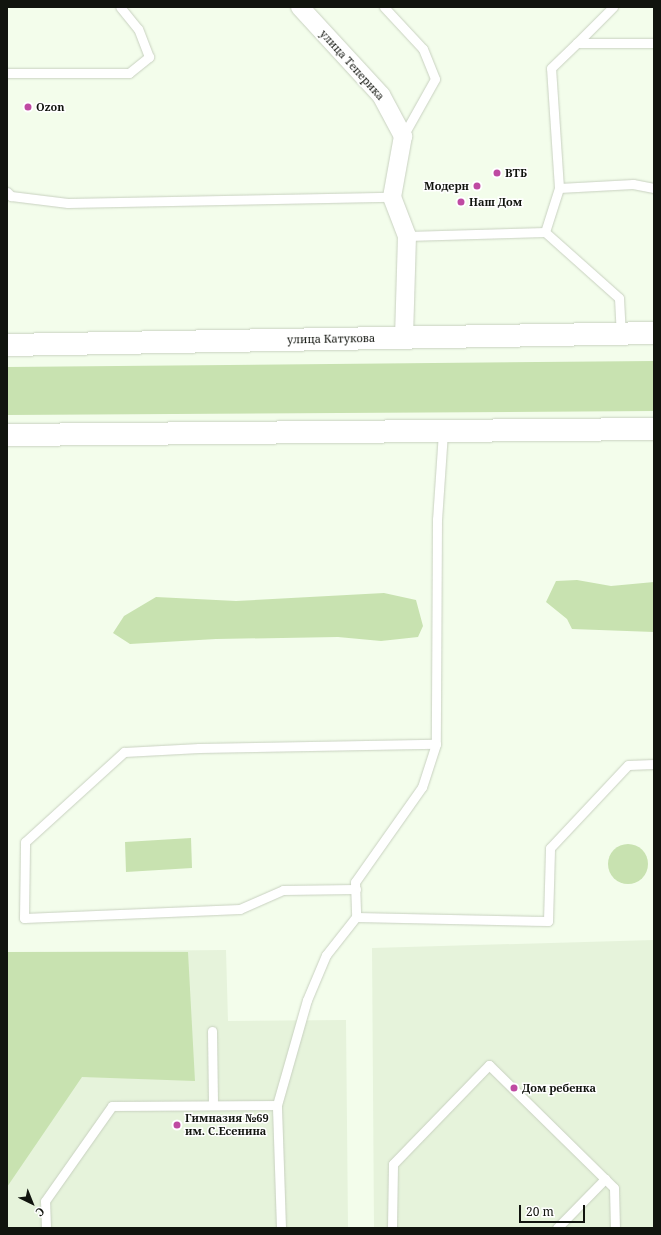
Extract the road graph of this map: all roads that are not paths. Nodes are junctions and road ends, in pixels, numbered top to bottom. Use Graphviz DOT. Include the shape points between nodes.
graph roads {
  1 [pos="120,7"];
  2 [pos="300,7"];
  3 [pos="384,7"];
  4 [pos="612,7"];
  5 [pos="654,42"];
  6 [pos="577,43"];
  7 [pos="7,73"];
  8 [pos="403,136"];
  9 [pos="559,188"];
  10 [pos="654,188"];
  11 [pos="7,192"];
  12 [pos="392,197"];
  13 [pos="545,232"];
  14 [pos="407,236"];
  15 [pos="621,333"];
  16 [pos="654,333"];
  17 [pos="404,338"];
  18 [pos="7,345"];
  19 [pos="654,430"];
  20 [pos="443,432"];
  21 [pos="7,435"];
  22 [pos="436,744"];
  23 [pos="654,764"];
  24 [pos="356,889"];
  25 [pos="356,917"];
  26 [pos="212,1031"];
  27 [pos="213,1105"];
  28 [pos="277,1105"];
  29 [pos="605,1179"];
  30 [pos="46,1228"];
  31 [pos="281,1228"];
  32 [pos="392,1228"];
  33 [pos="557,1228"];
  34 [pos="615,1228"];
  1 -- 7 [label="lane" via="138,29 149,57 129,73"];
  2 -- 8 [label="street, улица Теперика" via="381,95"];
  3 -- 8 [label="lane" via="422,49 435,79"];
  4 -- 6 [label="lane"];
  5 -- 6 [label="lane"];
  6 -- 9 [label="lane" via="551,68"];
  8 -- 12 [label="street"];
  9 -- 10 [label="lane" via="633,184"];
  9 -- 13 [label="lane"];
  11 -- 12 [label="lane" via="11,196 68,203"];
  12 -- 14 [label="street"];
  13 -- 14 [label="lane"];
  13 -- 15 [label="lane" via="619,298"];
  14 -- 17 [label="street"];
  15 -- 16 [label="main road, улица Катукова"];
  15 -- 17 [label="main road, улица Катукова"];
  17 -- 18 [label="main road, улица Катукова"];
  19 -- 20 [label="main road"];
  20 -- 21 [label="main road"];
  20 -- 22 [label="lane" via="437,519"];
  22 -- 24 [label="lane" via="422,787 356,882"];
  22 -- 24 [label="lane" via="198,748 124,752 25,842 24,918 240,909 283,890"];
  23 -- 25 [label="lane" via="628,765 550,848 548,921"];
  24 -- 25 [label="lane"];
  25 -- 28 [label="lane" via="326,954 307,1000"];
  26 -- 27 [label="lane"];
  27 -- 28 [label="lane"];
  27 -- 30 [label="lane" via="112,1106 46,1201"];
  28 -- 31 [label="lane"];
  29 -- 32 [label="lane" via="490,1064 393,1164"];
  29 -- 33 [label="lane"];
  29 -- 34 [label="lane" via="614,1188"];
}
